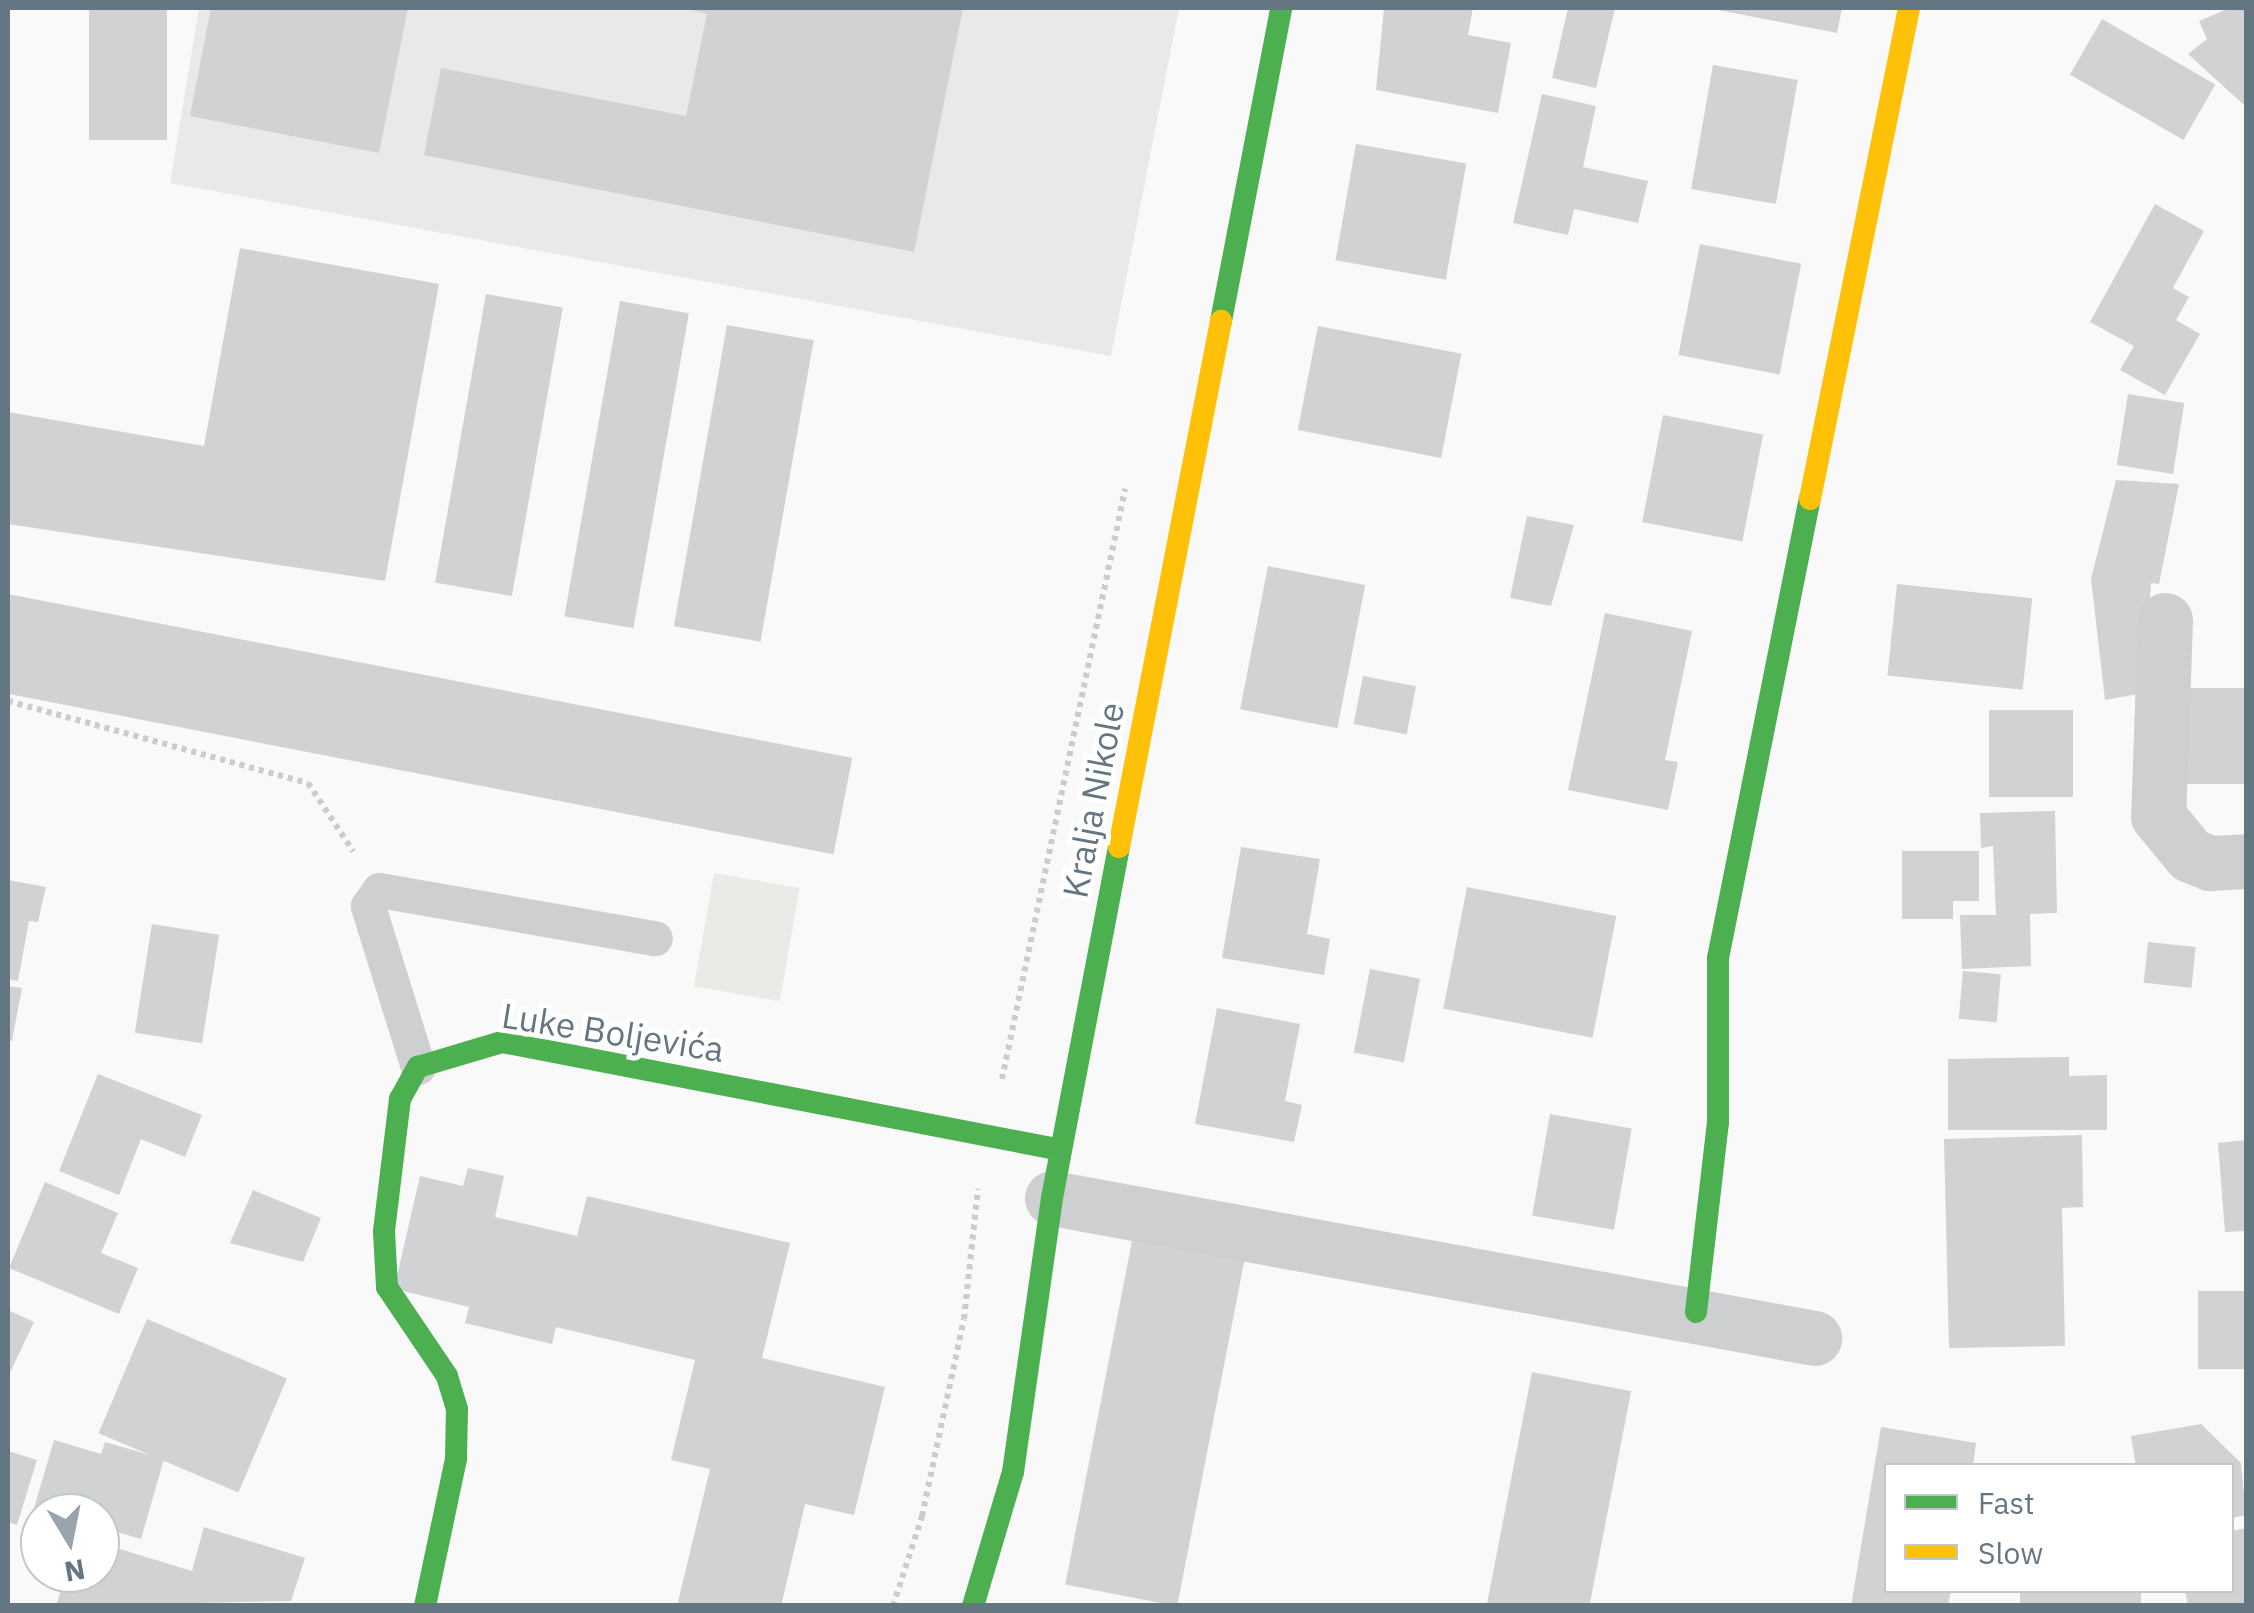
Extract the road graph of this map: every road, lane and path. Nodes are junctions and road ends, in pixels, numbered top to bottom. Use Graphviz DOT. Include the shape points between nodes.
graph roads {
  1 [pos="1281,8"];
  2 [pos="1909,8"];
  3 [pos="1129,469"];
  4 [pos="2165,620"];
  5 [pos="8,701"];
  6 [pos="2246,861"];
  7 [pos="379,890"];
  8 [pos="656,938"];
  9 [pos="1011,1044"];
  10 [pos="418,1067"];
  11 [pos="1056,1174"];
  12 [pos="979,1176"];
  13 [pos="1696,1312"];
  14 [pos="1814,1338"];
  15 [pos="425,1606"];
  16 [pos="893,1606"];
  17 [pos="973,1606"];
  1 -- 11 [label="street, Kralja Nikole"];
  2 -- 13 [label="street" via="1718,958 1718,1123"];
  3 -- 9 [label="path"];
  4 -- 6 [label="street" via="2158,816 2190,855 2210,864"];
  5 -- 7 [label="path" via="308,783"];
  7 -- 8 [label="lane"];
  7 -- 10 [label="lane" via="368,906"];
  10 -- 11 [label="street, Luke Boljevića" via="502,1042"];
  10 -- 15 [label="street" via="400,1098 384,1231 387,1287 447,1376 456,1409 456,1460"];
  11 -- 13 [label="street"];
  11 -- 17 [label="street, Kralja Nikole" via="1013,1472"];
  12 -- 16 [label="path" via="964,1320 922,1516"];
  13 -- 14 [label="street"];
}
